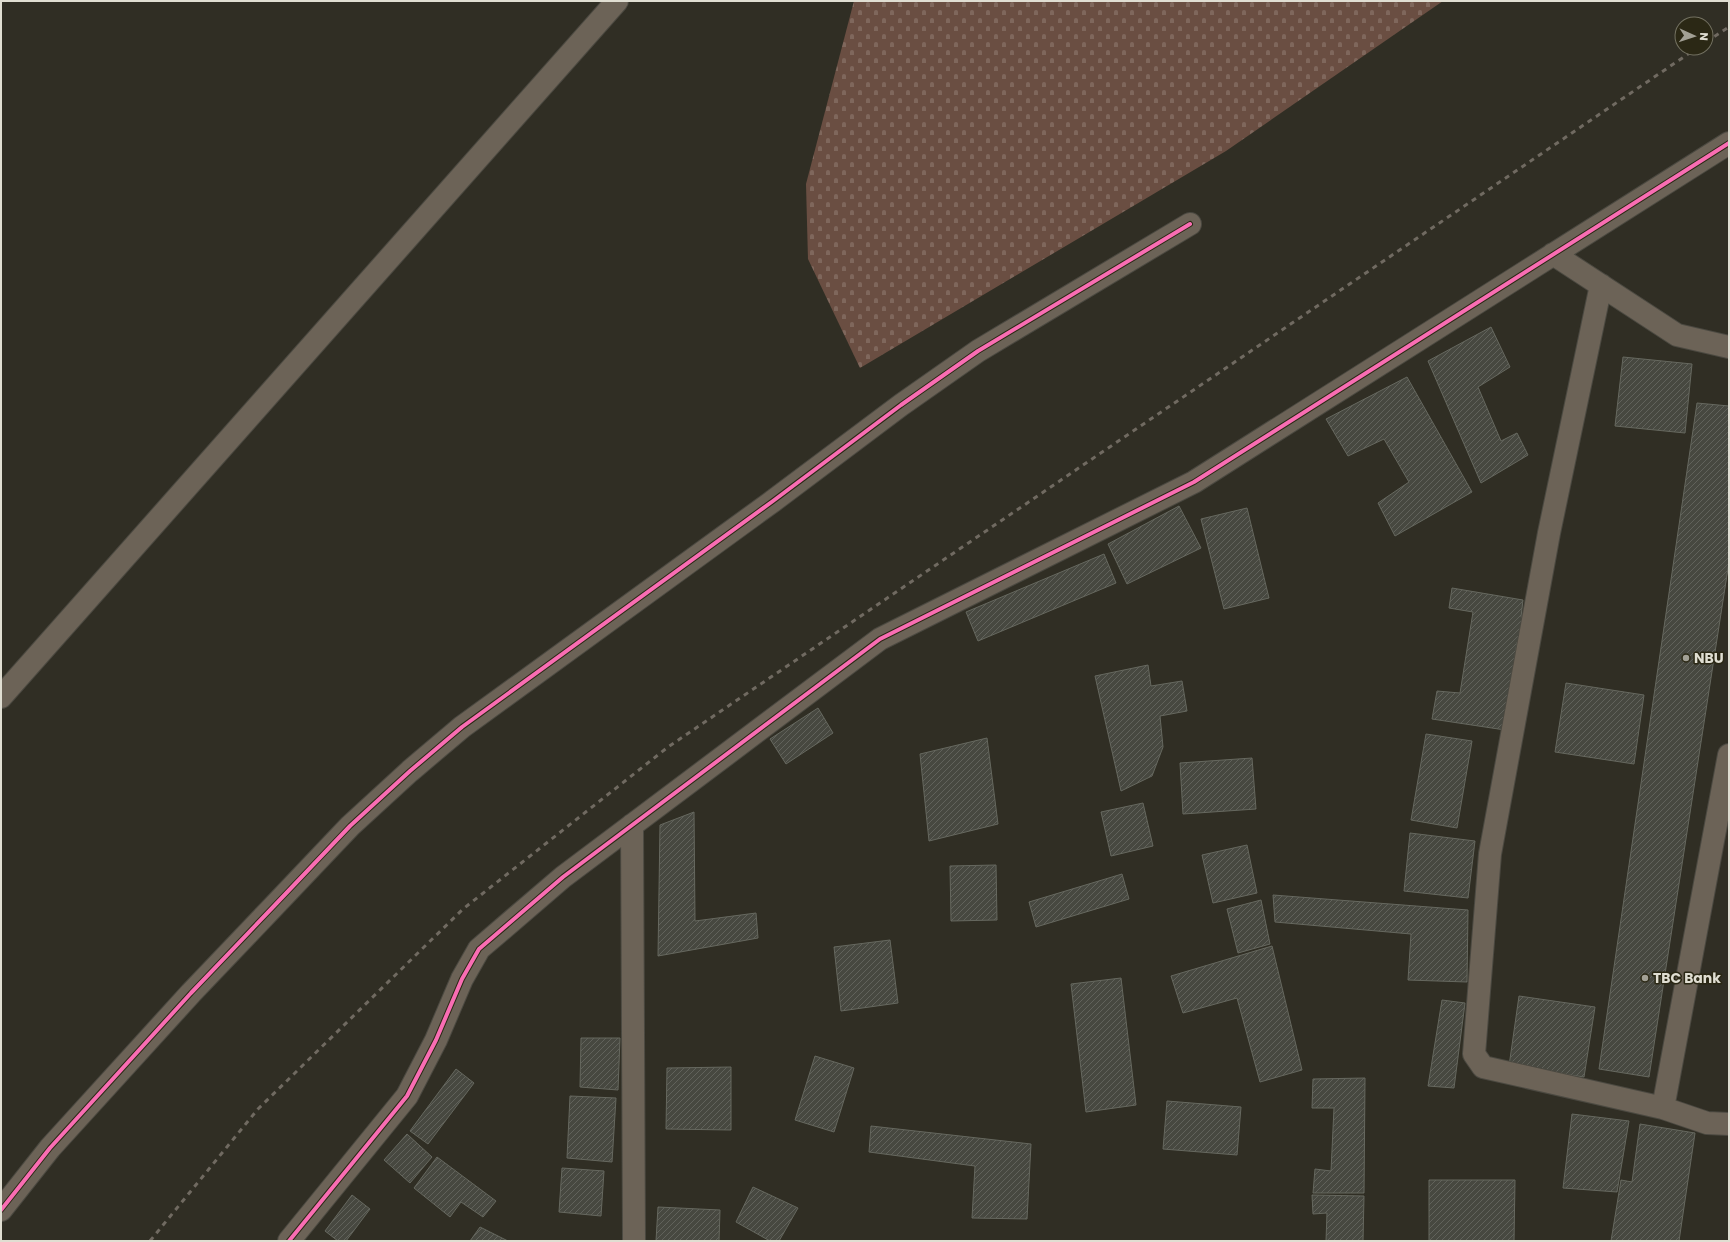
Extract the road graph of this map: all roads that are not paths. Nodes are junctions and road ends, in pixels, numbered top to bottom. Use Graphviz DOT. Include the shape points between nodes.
graph roads {
  1 [pos="617,1"];
  2 [pos="1729,143"];
  3 [pos="1190,224"];
  4 [pos="1553,254"];
  5 [pos="1601,285"];
  6 [pos="1729,347"];
  7 [pos="1,697"];
  8 [pos="1729,755"];
  9 [pos="632,825"];
  10 [pos="1662,1108"];
  11 [pos="1729,1124"];
  12 [pos="1,1210"];
  13 [pos="289,1241"];
  14 [pos="634,1241"];
  1 -- 7 [label="street"];
  2 -- 4 [label="street"];
  3 -- 12 [label="street" via="978,351 901,404 462,727 350,826 191,993 50,1148"];
  4 -- 5 [label="street"];
  4 -- 9 [label="street" via="1194,482 880,639"];
  5 -- 6 [label="street" via="1677,335"];
  5 -- 10 [label="street" via="1549,533 1490,854 1474,1054 1483,1067"];
  8 -- 10 [label="street"];
  9 -- 13 [label="street" via="563,877 479,949 462,979 436,1040 407,1096"];
  9 -- 14 [label="street"];
  10 -- 11 [label="street" via="1708,1123"];
}
